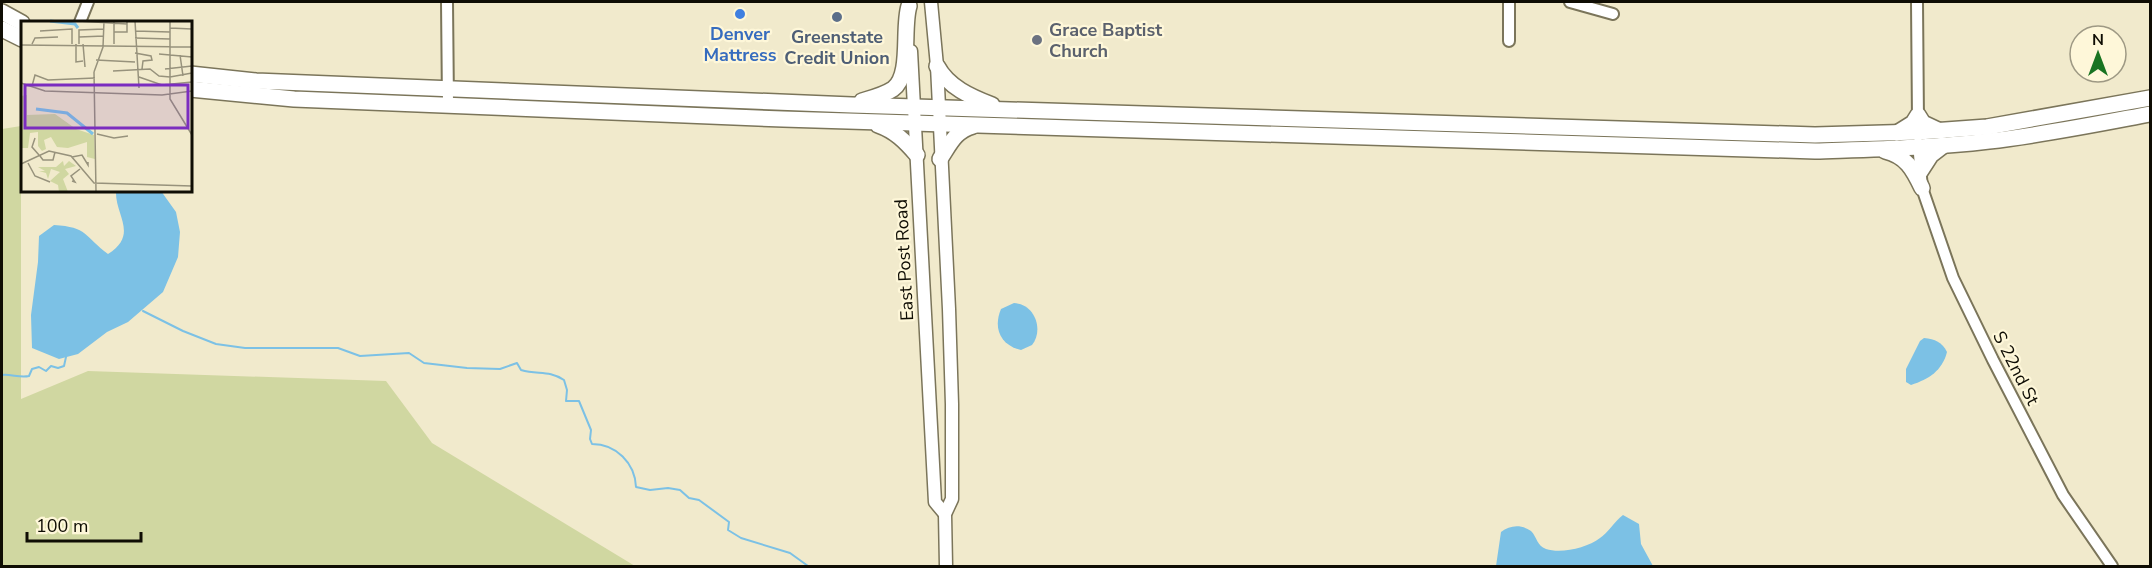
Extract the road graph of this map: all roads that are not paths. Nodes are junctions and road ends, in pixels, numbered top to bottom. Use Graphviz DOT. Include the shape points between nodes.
graph roads {
  1 [pos="88,2"];
  2 [pos="447,2"];
  3 [pos="931,2"];
  4 [pos="1509,2"];
  5 [pos="1570,2"];
  6 [pos="1917,2"];
  7 [pos="909,4"];
  8 [pos="2,12"];
  9 [pos="1613,14"];
  10 [pos="80,21"];
  11 [pos="21,22"];
  12 [pos="2,29"];
  13 [pos="21,38"];
  14 [pos="1509,41"];
  15 [pos="936,66"];
  16 [pos="192,74"];
  17 [pos="192,89"];
  18 [pos="448,96"];
  19 [pos="2151,98"];
  20 [pos="852,105"];
  21 [pos="914,106"];
  22 [pos="938,106"];
  23 [pos="1001,108"];
  24 [pos="2151,114"];
  25 [pos="1918,115"];
  26 [pos="869,122"];
  27 [pos="915,123"];
  28 [pos="939,124"];
  29 [pos="976,125"];
  30 [pos="1897,133"];
  31 [pos="1942,138"];
  32 [pos="1918,140"];
  33 [pos="1879,149"];
  34 [pos="917,155"];
  35 [pos="940,159"];
  36 [pos="1920,172"];
  37 [pos="1922,188"];
  38 [pos="945,514"];
  39 [pos="946,567"];
  40 [pos="2112,567"];
  1 -- 10 [label="street"];
  2 -- 18 [label="street"];
  3 -- 15 [label="main road, East Post Road"];
  4 -- 14 [label="street"];
  5 -- 9 [label="street"];
  6 -- 25 [label="street, S 22nd St"];
  7 -- 20 [label="highway" via="902,77 895,88"];
  7 -- 21 [label="main road, East Post Road"];
  8 -- 11 [label="highway"];
  12 -- 13 [label="highway"];
  15 -- 22 [label="main road, East Post Road"];
  15 -- 23 [label="highway" via="942,77 963,92"];
  16 -- 18 [label="highway"];
  17 -- 18 [label="highway" via="294,99"];
  18 -- 20 [label="highway"];
  18 -- 26 [label="highway"];
  19 -- 31 [label="highway"];
  20 -- 21 [label="highway"];
  21 -- 22 [label="highway"];
  21 -- 27 [label="main road, East Post Road"];
  22 -- 23 [label="highway"];
  22 -- 28 [label="main road, East Post Road"];
  23 -- 30 [label="highway" via="1757,134"];
  24 -- 31 [label="highway" via="2051,133"];
  25 -- 30 [label="highway"];
  25 -- 31 [label="highway"];
  25 -- 32 [label="street, S 22nd St"];
  26 -- 27 [label="highway"];
  26 -- 34 [label="highway" via="894,132"];
  27 -- 28 [label="highway"];
  27 -- 34 [label="main road, East Post Road"];
  28 -- 29 [label="highway"];
  28 -- 35 [label="main road, East Post Road"];
  29 -- 33 [label="highway" via="1745,150"];
  29 -- 35 [label="highway" via="961,130"];
  30 -- 32 [label="highway"];
  31 -- 32 [label="highway"];
  31 -- 36 [label="highway"];
  32 -- 33 [label="highway"];
  32 -- 36 [label="street, S 22nd St"];
  33 -- 37 [label="highway" via="1908,162"];
  34 -- 38 [label="main road, East Post Road" via="935,502"];
  35 -- 38 [label="main road, East Post Road" via="952,404 952,499"];
  36 -- 37 [label="street, S 22nd St"];
  37 -- 40 [label="street, S 22nd St" via="1953,278 1993,360 2063,495"];
  38 -- 39 [label="main road, East Post Road"];
}
